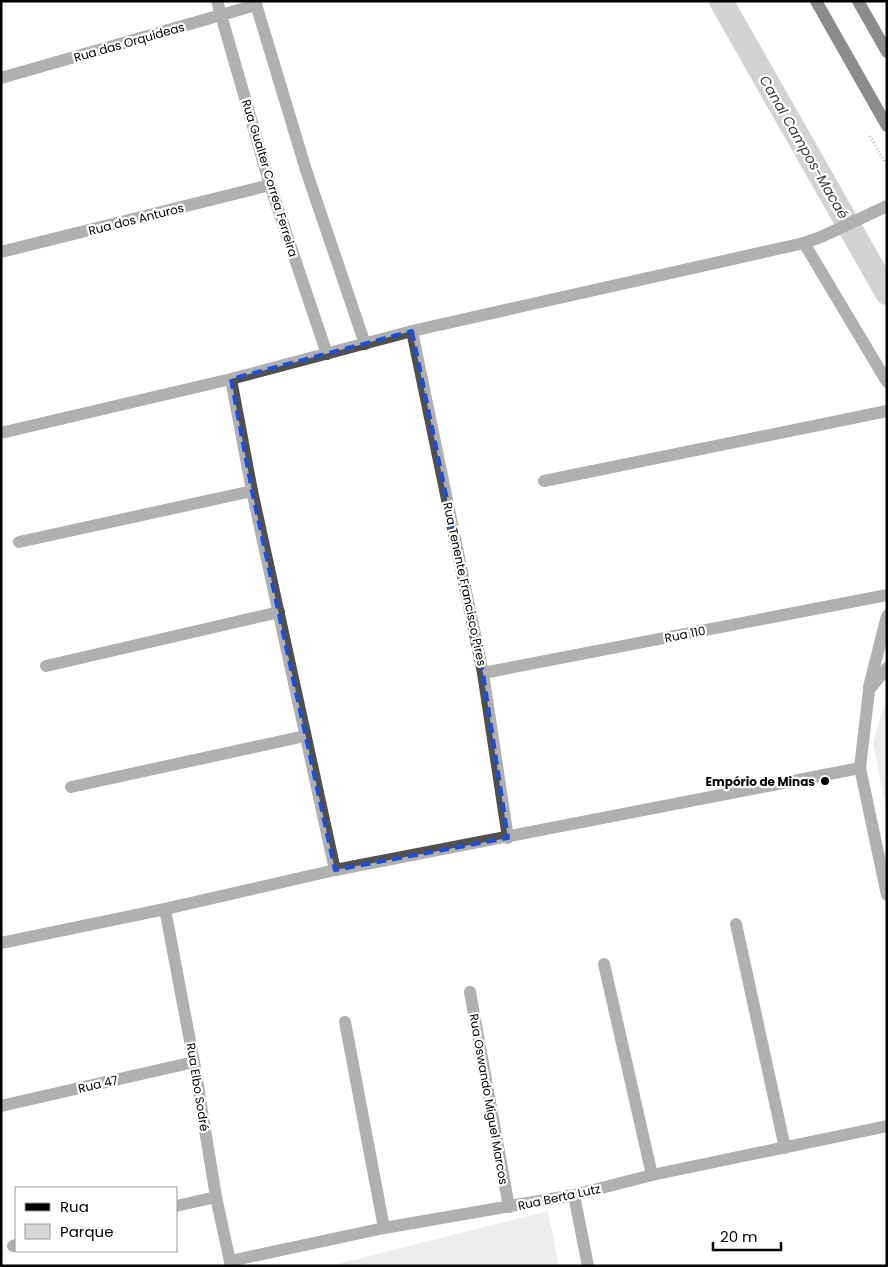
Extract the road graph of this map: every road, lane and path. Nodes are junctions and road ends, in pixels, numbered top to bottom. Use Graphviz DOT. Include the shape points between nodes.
graph roads {
  1 [pos="217,1"];
  2 [pos="816,1"];
  3 [pos="858,1"];
  4 [pos="256,3"];
  5 [pos="222,15"];
  6 [pos="887,52"];
  7 [pos="1,78"];
  8 [pos="887,126"];
  9 [pos="270,185"];
  10 [pos="887,206"];
  11 [pos="804,243"];
  12 [pos="1,252"];
  13 [pos="412,331"];
  14 [pos="364,344"];
  15 [pos="327,354"];
  16 [pos="231,378"];
  17 [pos="887,382"];
  18 [pos="887,411"];
  19 [pos="1,434"];
  20 [pos="544,481"];
  21 [pos="252,491"];
  22 [pos="19,542"];
  23 [pos="887,595"];
  24 [pos="279,612"];
  25 [pos="887,616"];
  26 [pos="46,666"];
  27 [pos="887,668"];
  28 [pos="483,674"];
  29 [pos="869,690"];
  30 [pos="305,736"];
  31 [pos="860,768"];
  32 [pos="71,787"];
  33 [pos="508,838"];
  34 [pos="335,870"];
  35 [pos="887,895"];
  36 [pos="164,909"];
  37 [pos="736,924"];
  38 [pos="1,943"];
  39 [pos="604,964"];
  40 [pos="470,992"];
  41 [pos="345,1022"];
  42 [pos="194,1062"];
  43 [pos="1,1106"];
  44 [pos="887,1126"];
  45 [pos="785,1148"];
  46 [pos="652,1174"];
  47 [pos="574,1195"];
  48 [pos="216,1197"];
  49 [pos="178,1206"];
  50 [pos="509,1207"];
  51 [pos="384,1228"];
  52 [pos="230,1263"];
  53 [pos="588,1266"];
  1 -- 5 [label="street, Rua Gualter Correa Ferreira"];
  2 -- 8 [label="main road"];
  3 -- 6 [label="main road"];
  4 -- 5 [label="street, Rua das Orquídeas"];
  4 -- 14 [label="street" via="306,170"];
  5 -- 7 [label="street, Rua das Orquídeas"];
  5 -- 9 [label="street, Rua Gualter Correa Ferreira"];
  9 -- 12 [label="street, Rua dos Anturos"];
  9 -- 15 [label="street, Rua Gualter Correa Ferreira"];
  10 -- 11 [label="street"];
  11 -- 13 [label="street"];
  11 -- 17 [label="street"];
  13 -- 14 [label="street"];
  13 -- 28 [label="street, Rua Tenente Francisco Pires"];
  14 -- 15 [label="street"];
  15 -- 16 [label="street"];
  16 -- 19 [label="street"];
  16 -- 21 [label="street"];
  18 -- 20 [label="street"];
  21 -- 22 [label="street"];
  21 -- 24 [label="street"];
  23 -- 28 [label="street, Rua 110"];
  24 -- 26 [label="street"];
  24 -- 30 [label="street"];
  25 -- 29 [label="street"];
  27 -- 29 [label="street"];
  28 -- 33 [label="street, Rua Tenente Francisco Pires"];
  29 -- 31 [label="street"];
  30 -- 32 [label="street"];
  30 -- 34 [label="street"];
  31 -- 33 [label="street"];
  31 -- 35 [label="street"];
  33 -- 34 [label="street"];
  34 -- 36 [label="street"];
  36 -- 38 [label="street"];
  36 -- 42 [label="street, Rua Elbo Sodré"];
  37 -- 45 [label="street"];
  39 -- 46 [label="street"];
  40 -- 50 [label="street, Rua Oswando Miguel Marcos"];
  41 -- 51 [label="street"];
  42 -- 43 [label="street, Rua 47"];
  42 -- 48 [label="street, Rua Elbo Sodré"];
  44 -- 45 [label="street, Rua Berta Lutz"];
  45 -- 46 [label="street, Rua Berta Lutz"];
  46 -- 47 [label="street, Rua Berta Lutz"];
  47 -- 50 [label="street, Rua Berta Lutz"];
  47 -- 53 [label="street"];
  48 -- 49 [label="street"];
  48 -- 52 [label="street, Rua Elbo Sodré"];
  50 -- 51 [label="street, Rua Berta Lutz"];
  51 -- 52 [label="street, Rua Berta Lutz"];
}
